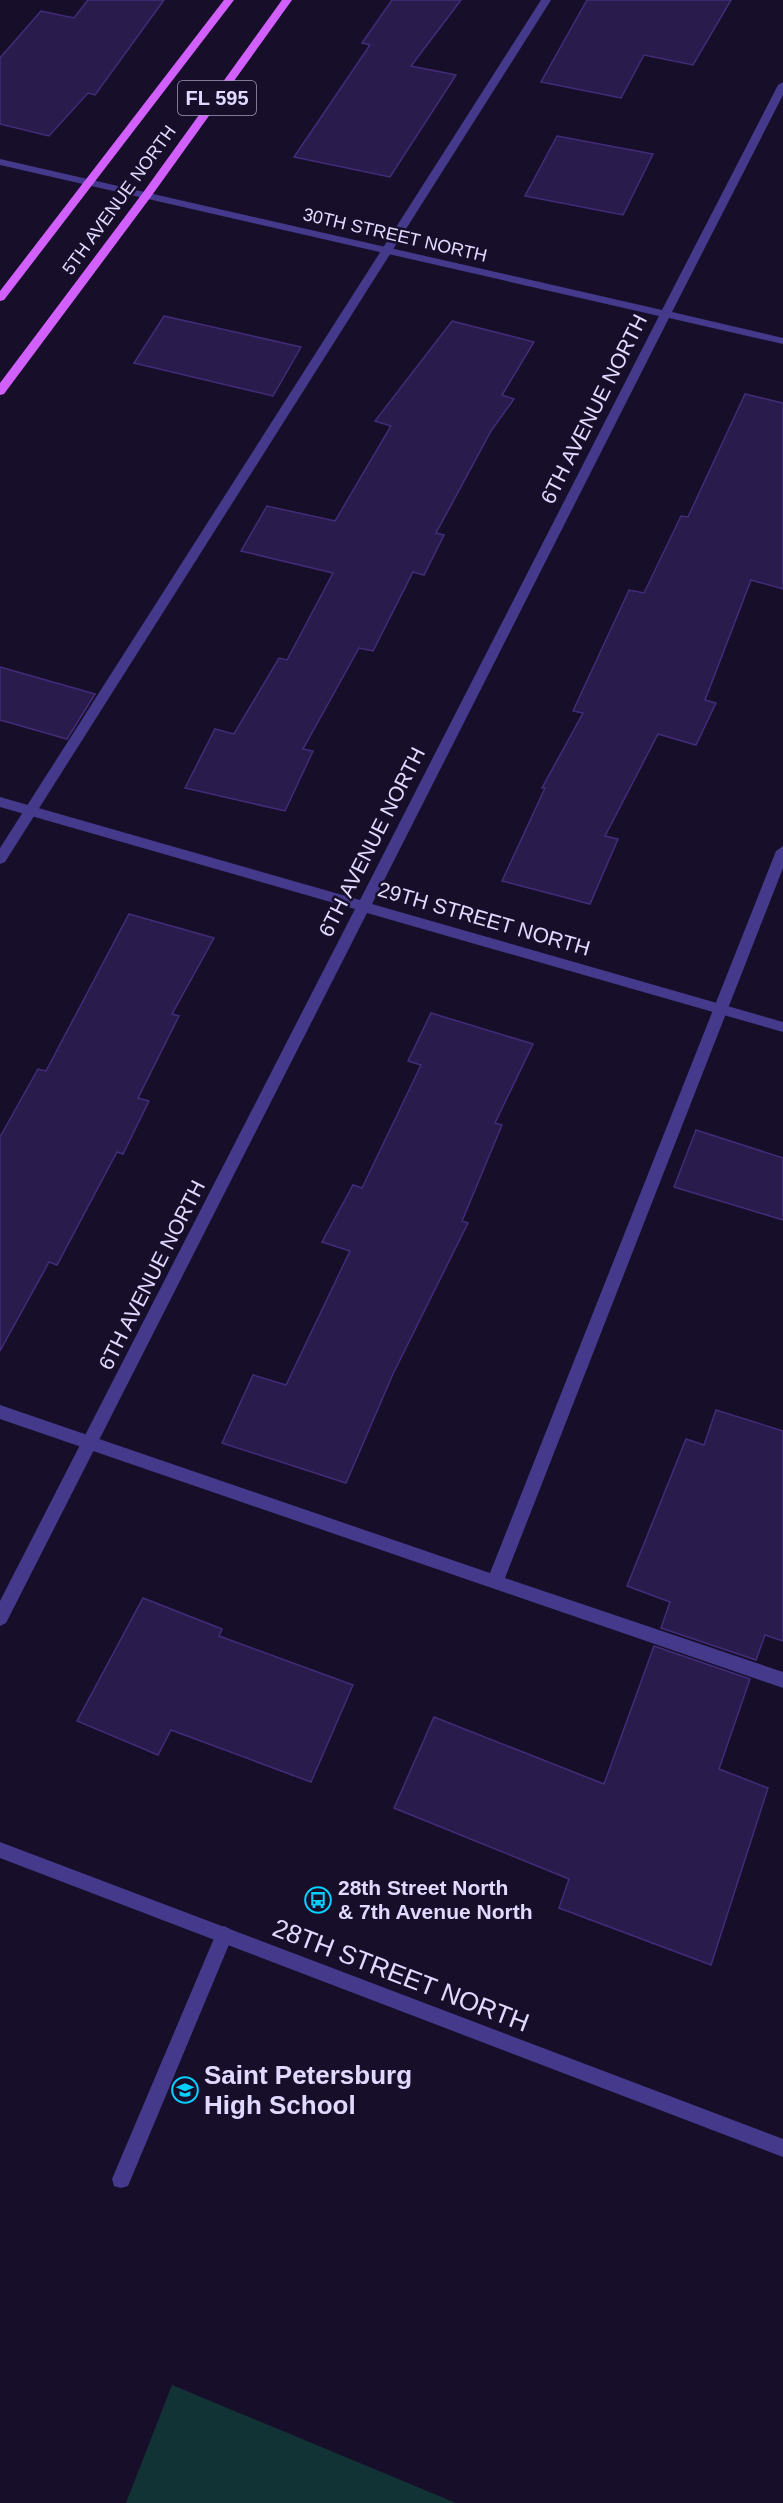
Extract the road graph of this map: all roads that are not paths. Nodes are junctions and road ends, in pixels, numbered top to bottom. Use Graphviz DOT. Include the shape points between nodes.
graph roads {
  1 [pos="229,0"];
  2 [pos="287,0"];
  3 [pos="546,0"];
  4 [pos="783,85"];
  5 [pos="0,162"];
  6 [pos="90,183"];
  7 [pos="146,196"];
  8 [pos="386,250"];
  9 [pos="0,298"];
  10 [pos="666,314"];
  11 [pos="783,341"];
  12 [pos="0,391"];
  13 [pos="0,802"];
  14 [pos="31,811"];
  15 [pos="783,851"];
  16 [pos="0,859"];
  17 [pos="363,906"];
  18 [pos="722,1009"];
  19 [pos="783,1027"];
  20 [pos="0,1412"];
  21 [pos="89,1444"];
  22 [pos="495,1582"];
  23 [pos="0,1618"];
  24 [pos="783,1680"];
  25 [pos="0,1850"];
  26 [pos="224,1935"];
  27 [pos="783,2148"];
  28 [pos="122,2179"];
  1 -- 6 [label="main road, 5TH AVENUE NORTH / FL 595"];
  2 -- 7 [label="main road, 5TH AVENUE NORTH / FL 595"];
  3 -- 8 [label="street"];
  4 -- 10 [label="street, 6TH AVENUE NORTH"];
  5 -- 6 [label="street, 30TH STREET NORTH"];
  6 -- 7 [label="street, 30TH STREET NORTH"];
  6 -- 9 [label="main road, 5TH AVENUE NORTH / FL 595"];
  7 -- 8 [label="street, 30TH STREET NORTH"];
  7 -- 12 [label="main road, 5TH AVENUE NORTH / FL 595"];
  8 -- 10 [label="street, 30TH STREET NORTH"];
  8 -- 14 [label="street"];
  10 -- 11 [label="street, 30TH STREET NORTH"];
  10 -- 17 [label="street, 6TH AVENUE NORTH"];
  13 -- 14 [label="street, 29TH STREET NORTH"];
  14 -- 16 [label="street"];
  14 -- 17 [label="street, 29TH STREET NORTH"];
  15 -- 18 [label="street"];
  17 -- 18 [label="street, 29TH STREET NORTH"];
  17 -- 21 [label="street, 6TH AVENUE NORTH"];
  18 -- 19 [label="street, 29TH STREET NORTH"];
  18 -- 22 [label="street"];
  20 -- 21 [label="street"];
  21 -- 22 [label="street"];
  21 -- 23 [label="street, 6TH AVENUE NORTH"];
  22 -- 24 [label="street"];
  25 -- 26 [label="street, 28TH STREET NORTH"];
  26 -- 27 [label="street, 28TH STREET NORTH"];
  26 -- 28 [label="street"];
}
